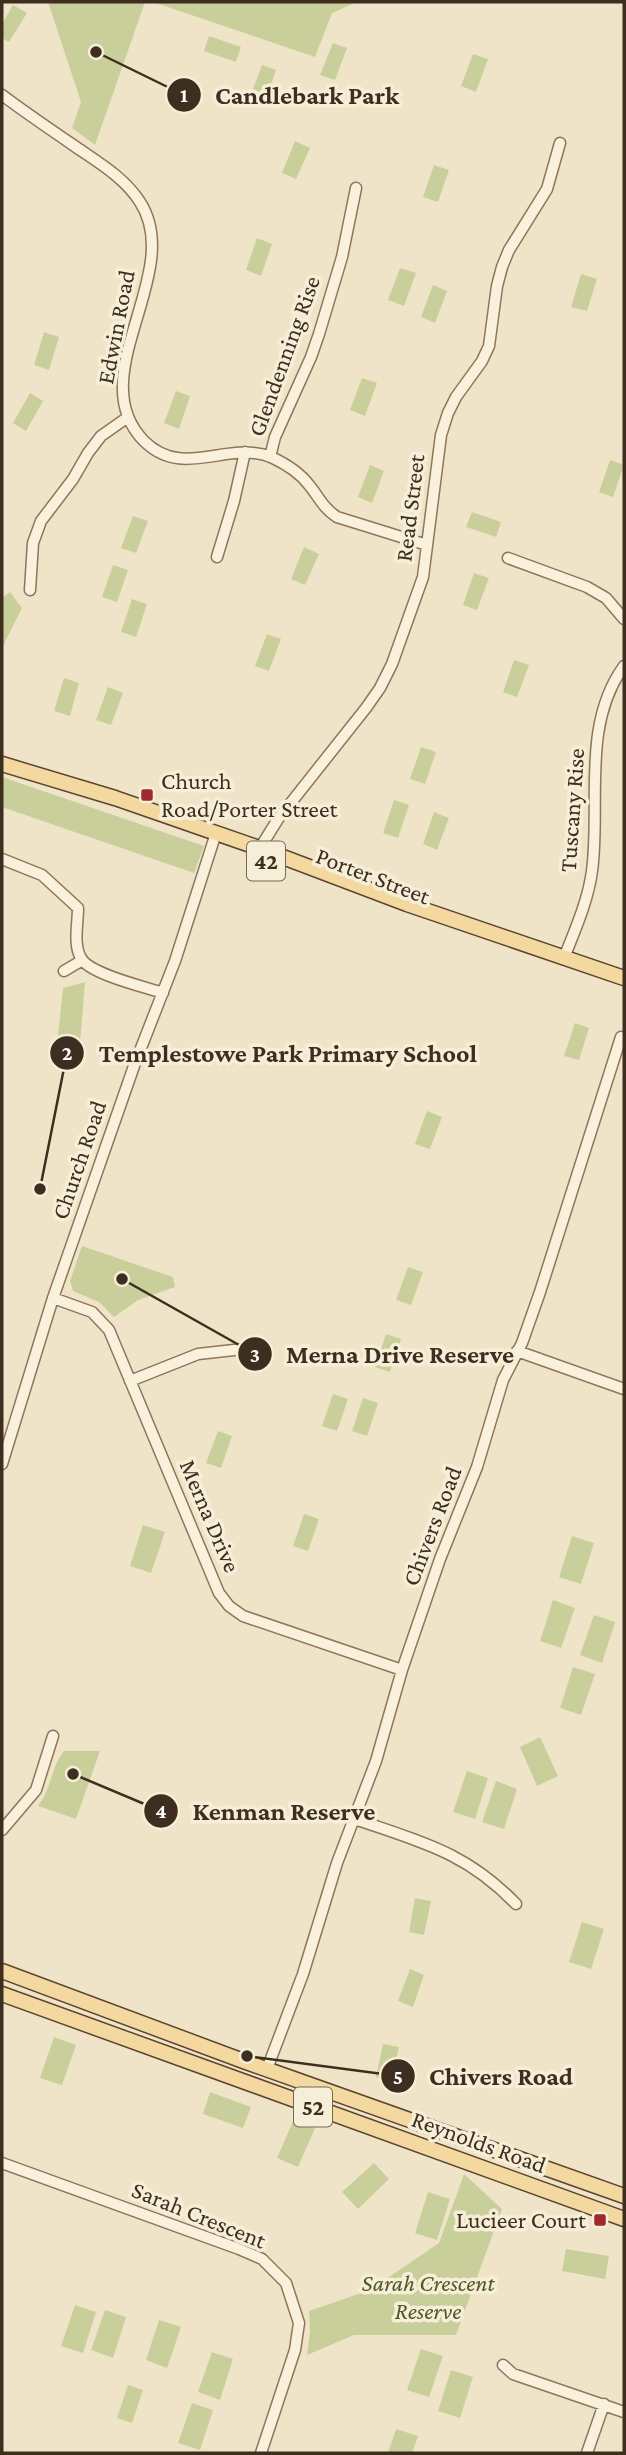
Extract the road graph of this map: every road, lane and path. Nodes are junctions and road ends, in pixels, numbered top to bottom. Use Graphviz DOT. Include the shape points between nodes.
graph roads {
  1 [pos="2,95"];
  2 [pos="560,144"];
  3 [pos="356,188"];
  4 [pos="128,417"];
  5 [pos="245,453"];
  6 [pos="270,457"];
  7 [pos="427,545"];
  8 [pos="217,557"];
  9 [pos="508,558"];
  10 [pos="30,590"];
  11 [pos="624,619"];
  12 [pos="624,666"];
  13 [pos="3,764"];
  14 [pos="214,837"];
  15 [pos="257,852"];
  16 [pos="2,859"];
  17 [pos="565,958"];
  18 [pos="81,961"];
  19 [pos="64,971"];
  20 [pos="624,978"];
  21 [pos="163,993"];
  22 [pos="621,1037"];
  23 [pos="53,1298"];
  24 [pos="252,1348"];
  25 [pos="517,1351"];
  26 [pos="130,1381"];
  27 [pos="624,1389"];
  28 [pos="3,1457"];
  29 [pos="402,1670"];
  30 [pos="53,1736"];
  31 [pos="355,1819"];
  32 [pos="2,1830"];
  33 [pos="516,1904"];
  34 [pos="2,1971"];
  35 [pos="2,1994"];
  36 [pos="267,2070"];
  37 [pos="2,2163"];
  38 [pos="624,2196"];
  39 [pos="624,2219"];
  40 [pos="503,2365"];
  41 [pos="604,2404"];
  42 [pos="624,2412"];
  43 [pos="261,2453"];
  44 [pos="587,2453"];
  1 -- 4 [label="street, Edwin Road" via="115,174 141,203 150,227 152,253 124,374 122,396"];
  2 -- 7 [label="street, Read Street" via="547,189 502,267 489,346 448,413"];
  3 -- 6 [label="street, Glendenning Rise" via="319,334"];
  4 -- 5 [label="street, Edwin Road" via="144,441 174,458"];
  4 -- 10 [label="street" via="101,436 41,521 33,543"];
  5 -- 6 [label="street, Edwin Road"];
  5 -- 8 [label="street"];
  6 -- 7 [label="street, Edwin Road" via="309,484 337,517"];
  7 -- 15 [label="street, Read Street" via="423,577 380,688"];
  9 -- 11 [label="street" via="587,587 606,598"];
  12 -- 17 [label="street, Tuscany Rise" via="600,722 592,871"];
  13 -- 14 [label="main road, Porter Street / 42"];
  14 -- 15 [label="main road, Porter Street / 42"];
  14 -- 21 [label="street, Church Road"];
  15 -- 17 [label="main road, Porter Street / 42" via="433,923"];
  16 -- 18 [label="street" via="42,874 78,908"];
  17 -- 20 [label="main road, Porter Street / 42"];
  18 -- 19 [label="street"];
  18 -- 21 [label="street"];
  21 -- 23 [label="street, Church Road"];
  22 -- 25 [label="street, Chivers Road"];
  23 -- 26 [label="street, Merna Drive" via="92,1312 109,1330"];
  23 -- 28 [label="street, Church Road"];
  24 -- 26 [label="street" via="198,1354"];
  25 -- 27 [label="street"];
  25 -- 29 [label="street, Chivers Road"];
  26 -- 29 [label="street, Merna Drive" via="219,1593 229,1606 243,1616"];
  29 -- 31 [label="street, Chivers Road"];
  30 -- 32 [label="street" via="36,1790"];
  31 -- 33 [label="street" via="460,1859 498,1885"];
  31 -- 36 [label="street, Chivers Road"];
  34 -- 36 [label="main road, Reynolds Road / 52"];
  35 -- 39 [label="main road, Reynolds Road / 52"];
  36 -- 38 [label="main road, Reynolds Road / 52"];
  37 -- 43 [label="street, Sarah Crescent" via="239,2249 262,2259 286,2283 299,2323 295,2350"];
  40 -- 41 [label="street" via="513,2374"];
  41 -- 42 [label="street"];
  41 -- 44 [label="street"];
}
